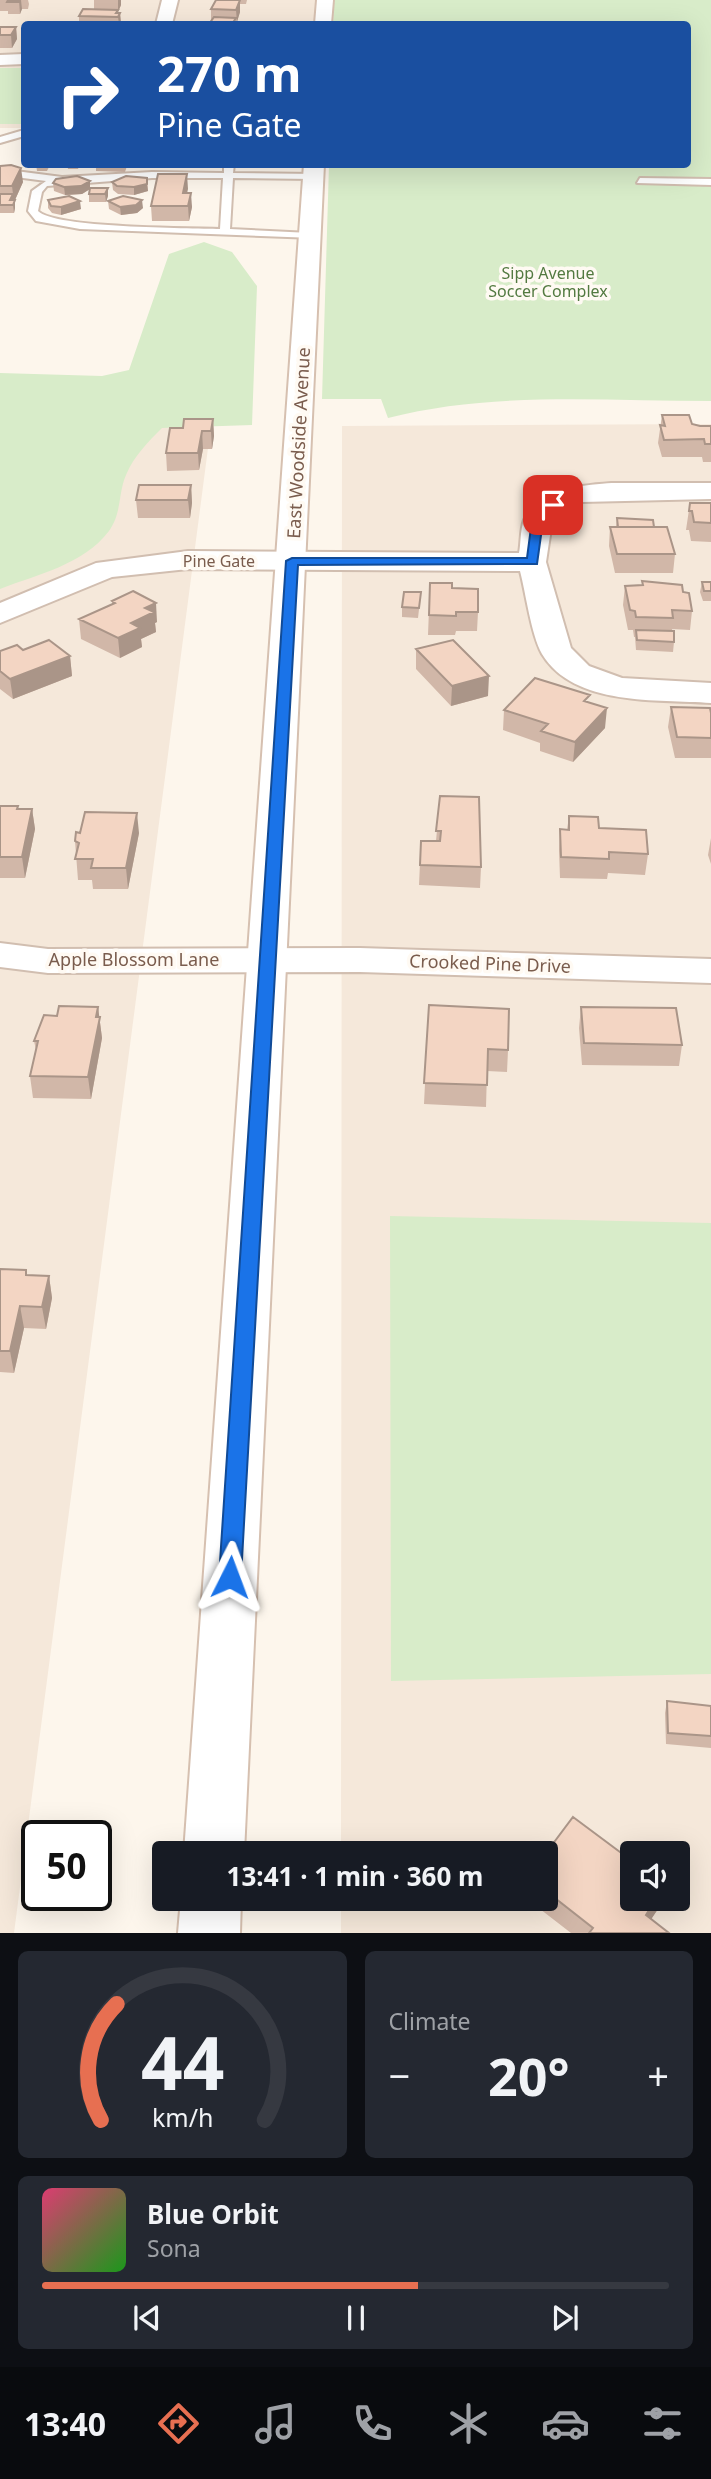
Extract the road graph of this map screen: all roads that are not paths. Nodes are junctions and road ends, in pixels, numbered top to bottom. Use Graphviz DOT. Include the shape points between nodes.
graph roads {
  1 [pos="170,0"];
  2 [pos="325,0"];
  3 [pos="165,21"];
  4 [pos="323,21"];
  5 [pos="0,60"];
  6 [pos="21,60"];
  7 [pos="21,133"];
  8 [pos="0,140"];
  9 [pos="228,170"];
  10 [pos="314,170"];
  11 [pos="0,172"];
  12 [pos="61,180"];
  13 [pos="640,181"];
  14 [pos="711,182"];
  15 [pos="225,233"];
  16 [pos="310,236"];
  17 [pos="711,491"];
  18 [pos="292,561"];
  19 [pos="532,562"];
  20 [pos="0,614"];
  21 [pos="711,693"];
  22 [pos="0,955"];
  23 [pos="268,960"];
  24 [pos="711,971"];
  25 [pos="215,1841"];
  26 [pos="210,1911"];
  27 [pos="209,1933"];
  1 -- 3 [label="main road"];
  2 -- 4 [label="main road"];
  5 -- 6 [label="main road"];
  7 -- 8 [label="lane"];
  9 -- 10 [label="lane"];
  9 -- 12 [label="lane"];
  9 -- 15 [label="lane"];
  10 -- 16 [label="main road, East Woodside Avenue"];
  11 -- 12 [label="lane"];
  12 -- 15 [label="lane" via="37,191 33,211 40,219 80,226"];
  13 -- 14 [label="lane"];
  15 -- 16 [label="lane"];
  16 -- 18 [label="main road, East Woodside Avenue"];
  17 -- 19 [label="main road" via="577,495 553,505 538,520"];
  18 -- 19 [label="main road, Pine Gate"];
  18 -- 20 [label="main road, Pine Gate" via="188,560 106,569"];
  18 -- 23 [label="main road, East Woodside Avenue"];
  19 -- 21 [label="main road" via="556,651 578,673 618,687"];
  22 -- 23 [label="main road, Apple Blossom Lane" via="48,961"];
  23 -- 24 [label="main road, Crooked Pine Drive"];
  23 -- 25 [label="main road, East Woodside Avenue"];
  26 -- 27 [label="main road"];
}
